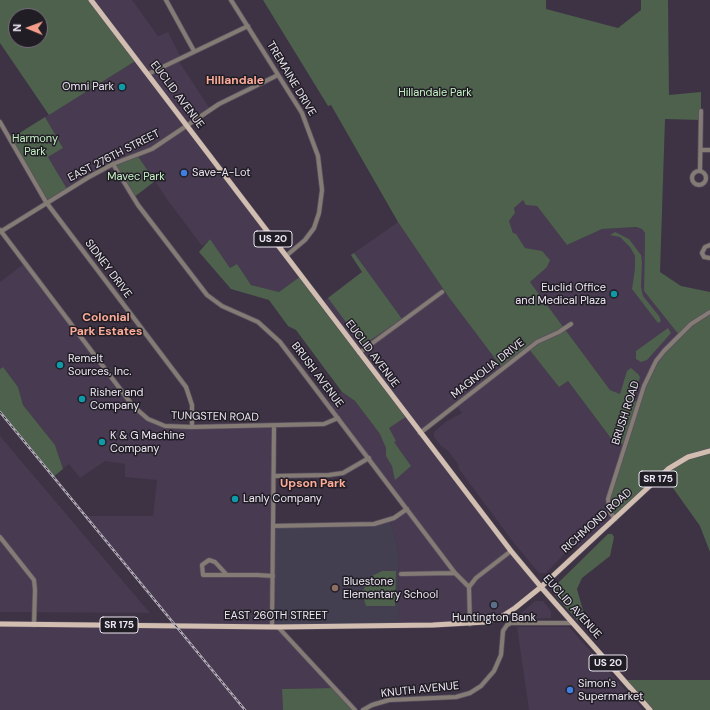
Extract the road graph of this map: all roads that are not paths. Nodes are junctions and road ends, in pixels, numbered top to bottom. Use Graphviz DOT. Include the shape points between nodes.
graph roads {
  1 [pos="91,0"];
  2 [pos="166,0"];
  3 [pos="231,0"];
  4 [pos="248,26"];
  5 [pos="194,51"];
  6 [pos="148,74"];
  7 [pos="278,75"];
  8 [pos="701,111"];
  9 [pos="0,122"];
  10 [pos="187,125"];
  11 [pos="701,150"];
  12 [pos="710,150"];
  13 [pos="113,164"];
  14 [pos="700,171"];
  15 [pos="46,202"];
  16 [pos="0,231"];
  17 [pos="710,245"];
  18 [pos="286,256"];
  19 [pos="710,258"];
  20 [pos="442,292"];
  21 [pos="710,312"];
  22 [pos="571,324"];
  23 [pos="359,353"];
  24 [pos="338,418"];
  25 [pos="274,426"];
  26 [pos="192,427"];
  27 [pos="420,433"];
  28 [pos="710,451"];
  29 [pos="369,458"];
  30 [pos="274,476"];
  31 [pos="407,509"];
  32 [pos="615,519"];
  33 [pos="273,526"];
  34 [pos="0,537"];
  35 [pos="511,551"];
  36 [pos="455,573"];
  37 [pos="400,574"];
  38 [pos="227,575"];
  39 [pos="273,576"];
  40 [pos="470,587"];
  41 [pos="540,587"];
  42 [pos="573,623"];
  43 [pos="0,624"];
  44 [pos="470,624"];
  45 [pos="34,625"];
  46 [pos="272,627"];
  47 [pos="278,627"];
  48 [pos="355,710"];
  49 [pos="364,710"];
  50 [pos="650,710"];
  1 -- 6 [label="main road, EUCLID AVENUE / US 20"];
  2 -- 5 [label="street"];
  3 -- 4 [label="street, TREMAINE DRIVE"];
  4 -- 5 [label="street"];
  4 -- 7 [label="street, TREMAINE DRIVE"];
  5 -- 6 [label="street"];
  6 -- 10 [label="main road, EUCLID AVENUE / US 20"];
  7 -- 10 [label="street, EAST 276TH STREET" via="219,104"];
  7 -- 18 [label="street, TREMAINE DRIVE" via="302,113 311,134 322,179 321,205 314,228 305,240"];
  8 -- 11 [label="street"];
  9 -- 15 [label="street, SIDNEY DRIVE"];
  10 -- 13 [label="street, EAST 276TH STREET" via="152,149"];
  10 -- 18 [label="main road, EUCLID AVENUE / US 20"];
  11 -- 12 [label="street"];
  11 -- 14 [label="street"];
  13 -- 15 [label="street, EAST 276TH STREET"];
  13 -- 24 [label="street, BRUSH AVENUE" via="138,205 199,286 216,302 252,318 270,331"];
  15 -- 16 [label="street, EAST 276TH STREET"];
  15 -- 26 [label="street, SIDNEY DRIVE" via="186,387 192,405"];
  16 -- 26 [label="street, TUNGSTEN ROAD" via="133,406 148,419 165,426"];
  17 -- 19 [label="street" via="705,247 702,253 704,257"];
  18 -- 23 [label="main road, EUCLID AVENUE / US 20"];
  20 -- 23 [label="street"];
  21 -- 32 [label="street, BRUSH ROAD" via="691,324 664,351 644,386 608,499 610,512"];
  22 -- 27 [label="street, MAGNOLIA DRIVE" via="537,342"];
  23 -- 27 [label="main road, EUCLID AVENUE / US 20"];
  24 -- 25 [label="street" via="324,424"];
  24 -- 29 [label="street, BRUSH AVENUE"];
  25 -- 26 [label="street, TUNGSTEN ROAD"];
  25 -- 30 [label="street, TUNGSTEN ROAD"];
  27 -- 35 [label="main road, EUCLID AVENUE / US 20"];
  28 -- 32 [label="main road, RICHMOND ROAD / SR 175" via="688,457 668,469"];
  29 -- 30 [label="street" via="343,473"];
  29 -- 31 [label="street, BRUSH AVENUE"];
  30 -- 33 [label="street, TUNGSTEN ROAD"];
  31 -- 33 [label="street" via="394,518 374,524"];
  31 -- 36 [label="street, BRUSH AVENUE"];
  32 -- 41 [label="main road, RICHMOND ROAD / SR 175"];
  33 -- 39 [label="street, TUNGSTEN ROAD"];
  34 -- 45 [label="street" via="34,580"];
  35 -- 40 [label="street" via="476,578"];
  35 -- 41 [label="main road, EUCLID AVENUE / US 20"];
  36 -- 37 [label="street"];
  36 -- 40 [label="street, BRUSH AVENUE"];
  38 -- 38 [label="street" via="203,575 202,565 209,560 215,562"];
  38 -- 39 [label="street"];
  39 -- 46 [label="street, TUNGSTEN ROAD"];
  40 -- 44 [label="street"];
  41 -- 42 [label="main road, EUCLID AVENUE / US 20"];
  41 -- 44 [label="main road, EAST 260TH STREET / SR 175" via="501,617"];
  42 -- 49 [label="street, KNUTH AVENUE" via="507,625 503,631 501,654 494,671 489,679 475,690 456,697 389,700"];
  42 -- 50 [label="main road, EUCLID AVENUE / US 20"];
  43 -- 45 [label="main road, EAST 260TH STREET / SR 175"];
  44 -- 47 [label="main road, EAST 260TH STREET / SR 175"];
  45 -- 46 [label="main road, EAST 260TH STREET / SR 175"];
  46 -- 47 [label="main road, EAST 260TH STREET / SR 175"];
  47 -- 48 [label="street"];
}
